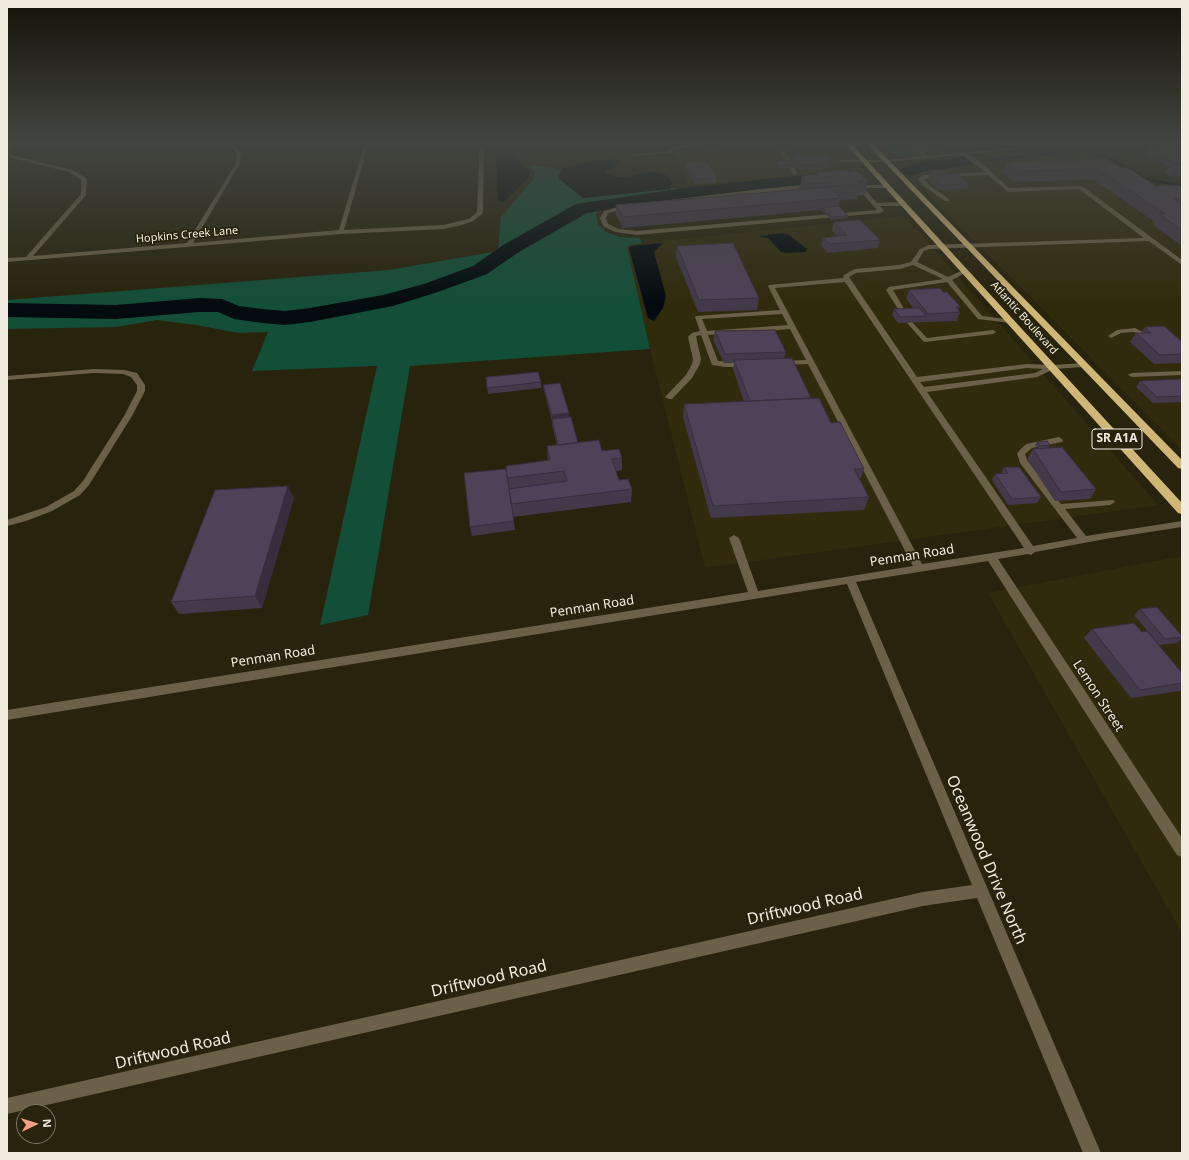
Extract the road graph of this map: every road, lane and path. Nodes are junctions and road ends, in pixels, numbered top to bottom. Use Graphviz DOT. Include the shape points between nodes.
graph roads {
  1 [pos="82,196"];
  2 [pos="218,196"];
  3 [pos="351,196"];
  4 [pos="481,196"];
  5 [pos="719,196"];
  6 [pos="868,196"];
  7 [pos="897,196"];
  8 [pos="921,196"];
  9 [pos="941,196"];
  10 [pos="1092,196"];
  11 [pos="947,200"];
  12 [pos="904,204"];
  13 [pos="876,205"];
  14 [pos="341,232"];
  15 [pos="1151,239"];
  16 [pos="189,245"];
  17 [pos="943,247"];
  18 [pos="970,247"];
  19 [pos="27,258"];
  20 [pos="7,260"];
  21 [pos="913,263"];
  22 [pos="1182,263"];
  23 [pos="965,271"];
  24 [pos="948,279"];
  25 [pos="847,280"];
  26 [pos="784,312"];
  27 [pos="904,314"];
  28 [pos="1011,321"];
  29 [pos="910,322"];
  30 [pos="792,327"];
  31 [pos="993,332"];
  32 [pos="704,333"];
  33 [pos="1111,336"];
  34 [pos="1148,336"];
  35 [pos="811,362"];
  36 [pos="754,364"];
  37 [pos="775,364"];
  38 [pos="1084,365"];
  39 [pos="1052,367"];
  40 [pos="1182,373"];
  41 [pos="1132,375"];
  42 [pos="7,378"];
  43 [pos="915,380"];
  44 [pos="922,390"];
  45 [pos="669,397"];
  46 [pos="1059,440"];
  47 [pos="1182,466"];
  48 [pos="1110,502"];
  49 [pos="1058,507"];
  50 [pos="1182,510"];
  51 [pos="7,522"];
  52 [pos="1182,524"];
  53 [pos="734,538"];
  54 [pos="1084,540"];
  55 [pos="1031,551"];
  56 [pos="991,557"];
  57 [pos="919,568"];
  58 [pos="850,580"];
  59 [pos="754,595"];
  60 [pos="7,715"];
  61 [pos="1182,850"];
  62 [pos="980,891"];
  63 [pos="7,1106"];
  64 [pos="1092,1153"];
  1 -- 19 [label="street"];
  2 -- 16 [label="street"];
  3 -- 14 [label="street"];
  4 -- 14 [label="street, Hopkins Creek Lane" via="480,213 471,220 454,225"];
  5 -- 13 [label="street" via="621,208 606,212 603,218 605,225 617,231 637,233 881,211"];
  6 -- 13 [label="street"];
  7 -- 12 [label="highway, Atlantic Boulevard / SR A1A"];
  8 -- 18 [label="highway, Atlantic Boulevard / SR A1A"];
  9 -- 11 [label="street"];
  10 -- 15 [label="street"];
  12 -- 13 [label="street"];
  12 -- 17 [label="highway, Atlantic Boulevard / SR A1A"];
  14 -- 16 [label="street, Hopkins Creek Lane"];
  15 -- 18 [label="street"];
  15 -- 22 [label="street"];
  16 -- 19 [label="street, Hopkins Creek Lane"];
  17 -- 18 [label="street"];
  17 -- 21 [label="street" via="922,250"];
  17 -- 23 [label="highway, Atlantic Boulevard / SR A1A"];
  18 -- 38 [label="highway, Atlantic Boulevard / SR A1A"];
  19 -- 20 [label="street, Hopkins Creek Lane"];
  21 -- 24 [label="street"];
  21 -- 25 [label="street" via="900,267 855,271 846,276"];
  23 -- 24 [label="street"];
  23 -- 28 [label="highway, Atlantic Boulevard / SR A1A"];
  24 -- 27 [label="street" via="937,283 891,288 889,290"];
  24 -- 28 [label="street" via="980,318"];
  25 -- 26 [label="street" via="771,286"];
  25 -- 43 [label="street"];
  26 -- 30 [label="street"];
  26 -- 32 [label="street" via="698,317"];
  28 -- 39 [label="highway, Atlantic Boulevard / SR A1A"];
  29 -- 31 [label="street" via="925,340"];
  30 -- 32 [label="street"];
  30 -- 35 [label="street"];
  32 -- 36 [label="street" via="715,363"];
  32 -- 45 [label="street" via="692,335 696,364 689,376"];
  33 -- 34 [label="street" via="1119,331 1135,330"];
  35 -- 37 [label="street"];
  35 -- 57 [label="street"];
  38 -- 39 [label="street"];
  38 -- 47 [label="highway, Atlantic Boulevard / SR A1A"];
  39 -- 43 [label="street" via="1027,366"];
  39 -- 44 [label="street" via="1037,375"];
  39 -- 50 [label="highway, Atlantic Boulevard / SR A1A"];
  40 -- 41 [label="street"];
  42 -- 51 [label="street" via="110,370 134,375 141,385 141,391 128,416 77,493 64,502 23,519"];
  43 -- 44 [label="street"];
  44 -- 55 [label="street"];
  46 -- 49 [label="street" via="1029,446 1021,453 1023,461"];
  48 -- 49 [label="street"];
  49 -- 54 [label="street"];
  52 -- 54 [label="street, Penman Road"];
  53 -- 59 [label="street"];
  54 -- 55 [label="street, Penman Road"];
  55 -- 56 [label="street, Penman Road"];
  56 -- 57 [label="street, Penman Road"];
  56 -- 61 [label="street, Lemon Street"];
  57 -- 58 [label="street, Penman Road"];
  58 -- 59 [label="street, Penman Road"];
  58 -- 62 [label="street, Oceanwood Drive North"];
  59 -- 60 [label="street, Penman Road"];
  62 -- 63 [label="street, Driftwood Road" via="923,899"];
  62 -- 64 [label="street, Oceanwood Drive North"];
}
